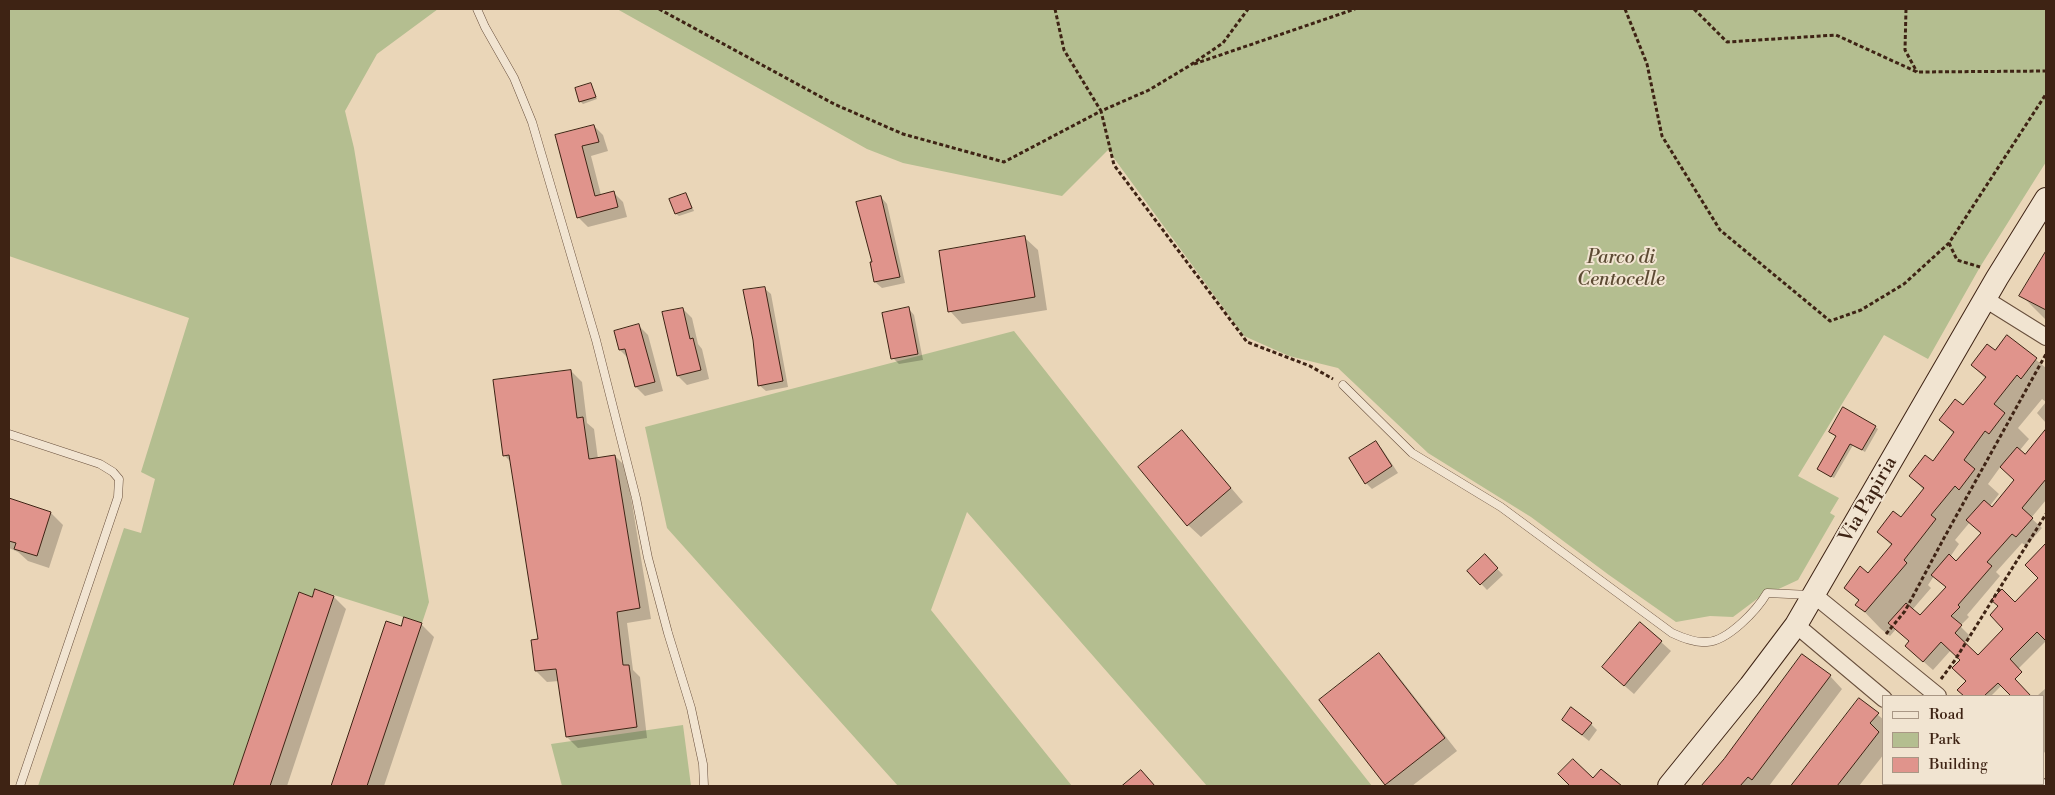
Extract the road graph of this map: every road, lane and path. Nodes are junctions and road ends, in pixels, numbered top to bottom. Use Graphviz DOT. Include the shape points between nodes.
graph roads {
  1 [pos="477,9"];
  2 [pos="659,9"];
  3 [pos="1055,9"];
  4 [pos="1248,9"];
  5 [pos="1355,9"];
  6 [pos="1625,9"];
  7 [pos="1694,9"];
  8 [pos="1906,9"];
  9 [pos="1189,66"];
  10 [pos="2046,71"];
  11 [pos="1918,72"];
  12 [pos="2046,94"];
  13 [pos="1101,111"];
  14 [pos="2046,199"];
  15 [pos="1949,243"];
  16 [pos="1980,267"];
  17 [pos="1985,299"];
  18 [pos="2046,337"];
  19 [pos="2046,354"];
  20 [pos="1343,385"];
  21 [pos="9,434"];
  22 [pos="2046,514"];
  23 [pos="1814,595"];
  24 [pos="1796,625"];
  25 [pos="1877,646"];
  26 [pos="1935,694"];
  27 [pos="1882,697"];
  28 [pos="20,786"];
  29 [pos="704,786"];
  30 [pos="1669,786"];
  1 -- 29 [label="lane" via="514,78 532,122 596,340 648,558 691,708 703,764"];
  2 -- 13 [label="path" via="834,104 903,134 1004,162"];
  3 -- 13 [label="path" via="1064,50"];
  4 -- 9 [label="path" via="1224,43"];
  5 -- 9 [label="path"];
  6 -- 15 [label="path" via="1647,64 1662,136 1720,230 1830,322 1861,310 1904,284"];
  7 -- 11 [label="path" via="1727,42 1836,35"];
  8 -- 11 [label="path" via="1905,50"];
  9 -- 13 [label="path" via="1149,90"];
  10 -- 11 [label="path"];
  12 -- 15 [label="path"];
  13 -- 20 [label="path" via="1114,166 1247,342 1310,366"];
  14 -- 17 [label="street, Via Papiria"];
  15 -- 16 [label="path" via="1957,260"];
  17 -- 18 [label="street"];
  17 -- 23 [label="street, Via Papiria"];
  19 -- 25 [label="path" via="1905,611"];
  20 -- 23 [label="lane" via="1412,453 1501,507 1683,638 1707,642 1720,638 1758,608 1767,593"];
  21 -- 28 [label="lane" via="100,464 119,479 118,497"];
  22 -- 26 [label="path"];
  23 -- 24 [label="street, Via Papiria"];
  23 -- 25 [label="street"];
  24 -- 27 [label="street"];
  24 -- 30 [label="street, Via Papiria"];
  25 -- 26 [label="street"];
}
